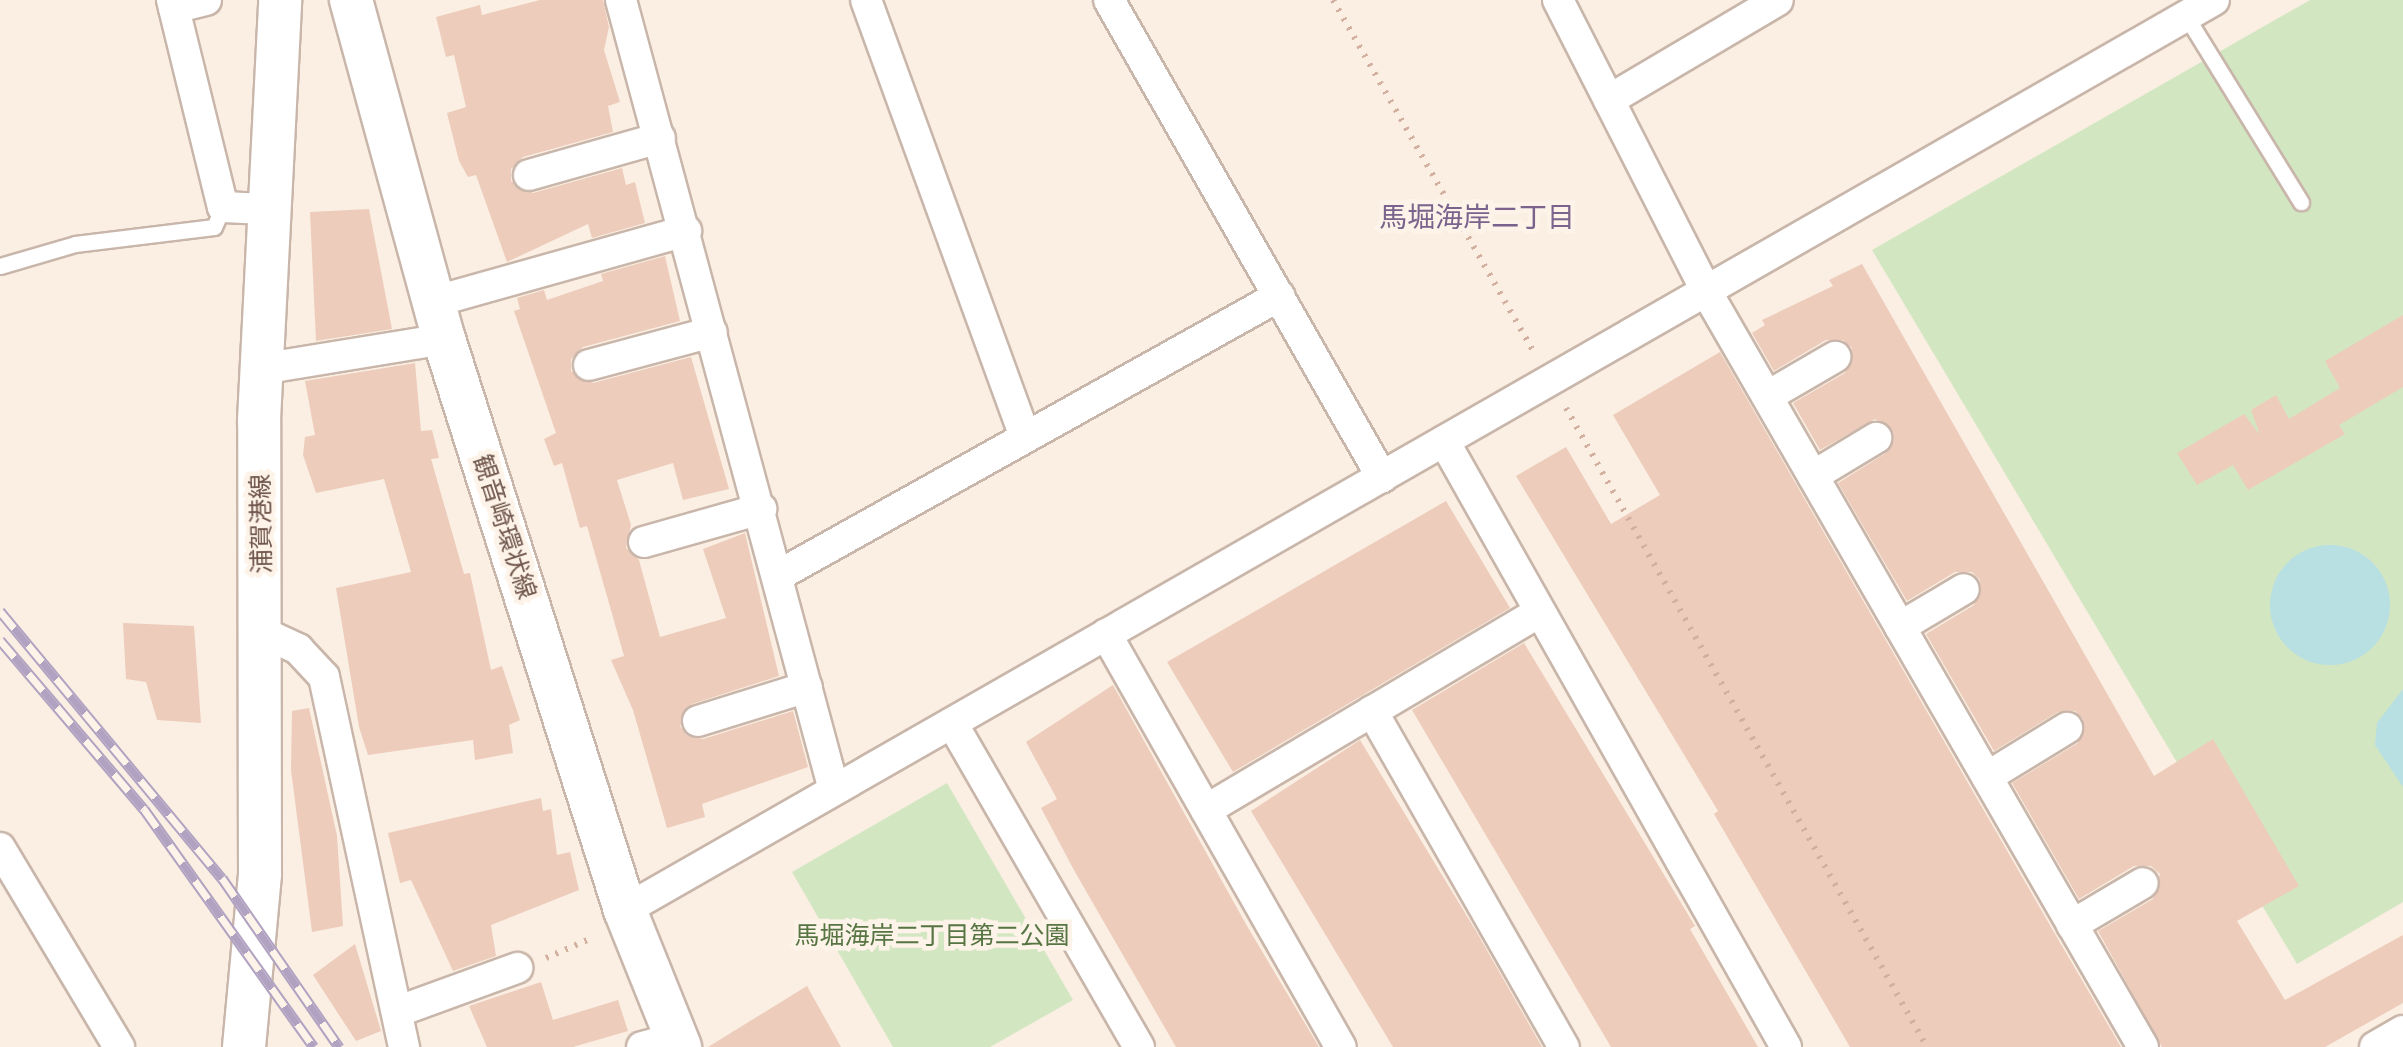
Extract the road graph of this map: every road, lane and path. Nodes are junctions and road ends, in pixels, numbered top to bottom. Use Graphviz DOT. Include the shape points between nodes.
graph roads {
  1 [pos="206,0"];
  2 [pos="280,0"];
  3 [pos="351,0"];
  4 [pos="621,0"];
  5 [pos="866,0"];
  6 [pos="1109,0"];
  7 [pos="1333,0"];
  8 [pos="1558,0"];
  9 [pos="1778,0"];
  10 [pos="2214,0"];
  11 [pos="173,4"];
  12 [pos="2186,16"];
  13 [pos="1609,100"];
  14 [pos="660,138"];
  15 [pos="530,174"];
  16 [pos="2301,202"];
  17 [pos="244,208"];
  18 [pos="686,231"];
  19 [pos="0,266"];
  20 [pos="1706,291"];
  21 [pos="1279,296"];
  22 [pos="438,320"];
  23 [pos="712,332"];
  24 [pos="1835,358"];
  25 [pos="589,366"];
  26 [pos="261,369"];
  27 [pos="1550,380"];
  28 [pos="1768,396"];
  29 [pos="1024,434"];
  30 [pos="1876,438"];
  31 [pos="1444,441"];
  32 [pos="1382,476"];
  33 [pos="1813,476"];
  34 [pos="761,509"];
  35 [pos="644,542"];
  36 [pos="779,576"];
  37 [pos="1964,589"];
  38 [pos="1540,612"];
  39 [pos="1900,627"];
  40 [pos="264,633"];
  41 [pos="1106,634"];
  42 [pos="807,687"];
  43 [pos="1372,711"];
  44 [pos="698,720"];
  45 [pos="952,723"];
  46 [pos="2066,728"];
  47 [pos="1987,776"];
  48 [pos="834,790"];
  49 [pos="1206,810"];
  50 [pos="0,848"];
  51 [pos="2143,883"];
  52 [pos="614,921"];
  53 [pos="2072,925"];
  54 [pos="517,968"];
  55 [pos="398,1011"];
  56 [pos="2403,1031"];
  57 [pos="666,1044"];
  58 [pos="119,1047"];
  59 [pos="244,1047"];
  60 [pos="404,1047"];
  61 [pos="1138,1047"];
  62 [pos="1341,1047"];
  63 [pos="1564,1047"];
  64 [pos="1786,1047"];
  65 [pos="1927,1047"];
  66 [pos="2143,1047"];
  67 [pos="2375,1047"];
  1 -- 11 [label="street"];
  2 -- 17 [label="main road, 浦賀港線"];
  3 -- 22 [label="main road, 観音崎環状線"];
  4 -- 14 [label="street"];
  5 -- 29 [label="street"];
  6 -- 21 [label="street"];
  7 -- 27 [label="path"];
  8 -- 13 [label="street"];
  9 -- 13 [label="street"];
  10 -- 12 [label="street"];
  11 -- 17 [label="street"];
  12 -- 16 [label="lane"];
  12 -- 20 [label="street"];
  13 -- 20 [label="street"];
  14 -- 15 [label="street"];
  14 -- 18 [label="street"];
  17 -- 19 [label="lane" via="214,227 75,244"];
  17 -- 26 [label="main road, 浦賀港線"];
  18 -- 22 [label="street"];
  18 -- 23 [label="street"];
  20 -- 27 [label="street"];
  20 -- 28 [label="street"];
  21 -- 29 [label="street"];
  21 -- 32 [label="street"];
  22 -- 26 [label="street"];
  22 -- 52 [label="main road, 観音崎環状線"];
  23 -- 25 [label="street"];
  23 -- 34 [label="street"];
  24 -- 28 [label="street"];
  26 -- 40 [label="main road, 浦賀港線"];
  27 -- 31 [label="street"];
  27 -- 65 [label="path"];
  28 -- 33 [label="street"];
  29 -- 36 [label="street"];
  30 -- 33 [label="street"];
  31 -- 32 [label="street"];
  31 -- 38 [label="street"];
  32 -- 41 [label="street"];
  33 -- 39 [label="street"];
  34 -- 35 [label="street"];
  34 -- 36 [label="street"];
  36 -- 42 [label="street"];
  37 -- 39 [label="street"];
  38 -- 43 [label="street"];
  38 -- 64 [label="street"];
  39 -- 47 [label="street"];
  40 -- 55 [label="street" via="298,649 324,677"];
  40 -- 59 [label="main road, 浦賀港線" via="260,874"];
  41 -- 45 [label="street"];
  41 -- 49 [label="street"];
  42 -- 44 [label="street"];
  42 -- 48 [label="street"];
  43 -- 49 [label="street"];
  43 -- 63 [label="street"];
  45 -- 48 [label="street"];
  45 -- 61 [label="street"];
  46 -- 47 [label="street"];
  47 -- 53 [label="street"];
  48 -- 52 [label="street"];
  49 -- 62 [label="street"];
  50 -- 58 [label="street"];
  51 -- 53 [label="street"];
  52 -- 54 [label="path"];
  52 -- 57 [label="main road, 観音崎環状線"];
  53 -- 66 [label="street"];
  54 -- 55 [label="street"];
  55 -- 60 [label="street"];
  56 -- 67 [label="street"];
}
